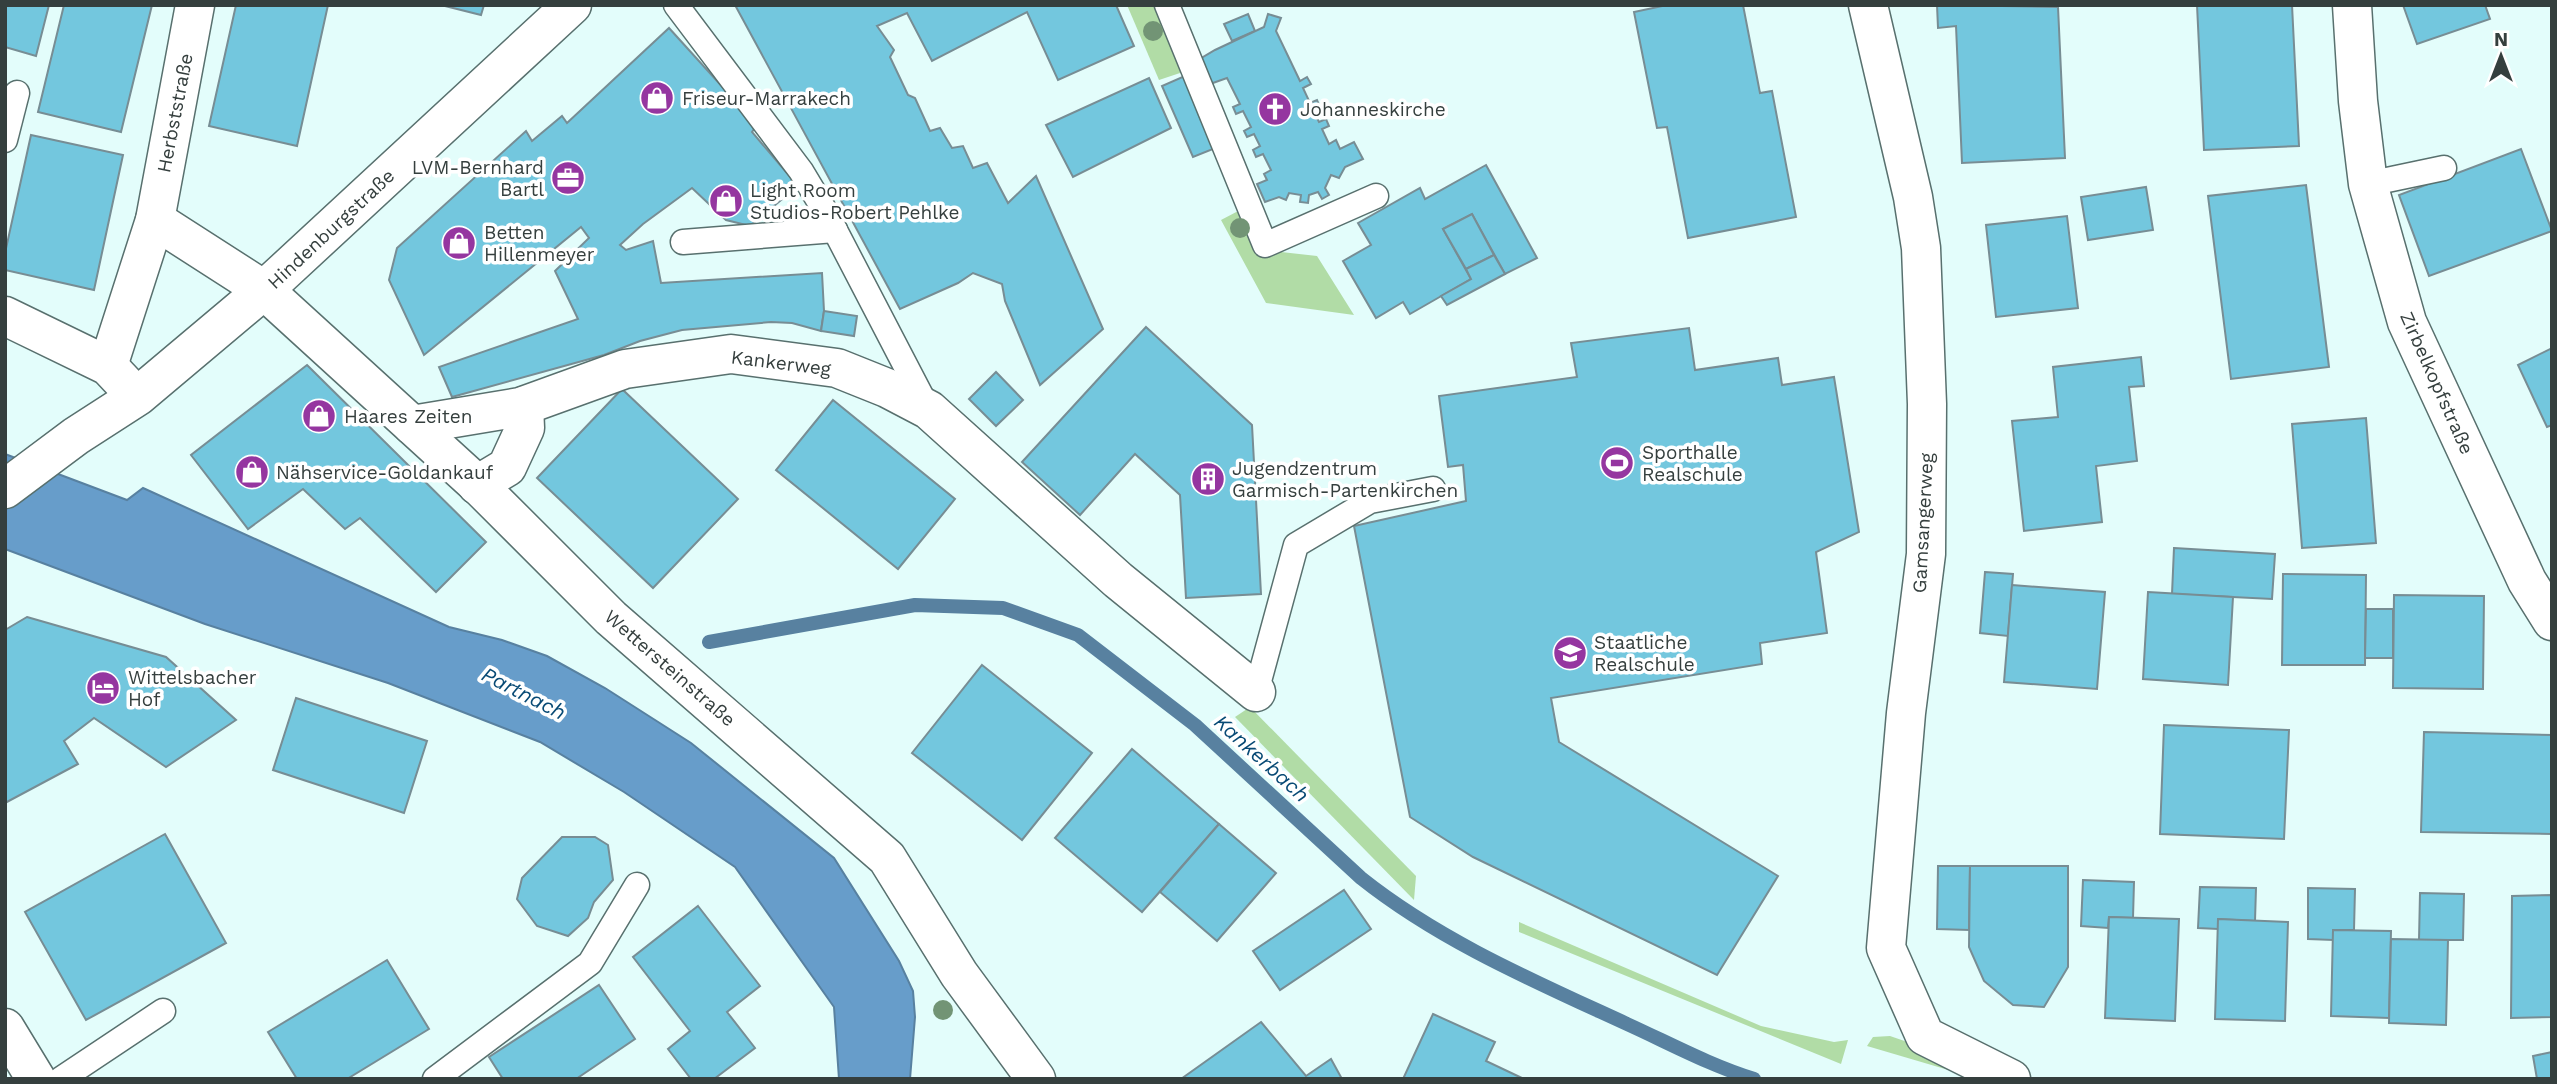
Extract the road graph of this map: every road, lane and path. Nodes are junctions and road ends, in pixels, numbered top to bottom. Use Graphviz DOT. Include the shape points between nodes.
graph roads {
  1 [pos="195,5"];
  2 [pos="677,5"];
  3 [pos="1167,5"];
  4 [pos="1868,5"];
  5 [pos="2352,5"];
  6 [pos="556,14"];
  7 [pos="18,93"];
  8 [pos="5,140"];
  9 [pos="2444,168"];
  10 [pos="2368,184"];
  11 [pos="1376,196"];
  12 [pos="155,220"];
  13 [pos="835,230"];
  14 [pos="683,242"];
  15 [pos="264,290"];
  16 [pos="5,316"];
  17 [pos="108,366"];
  18 [pos="138,397"];
  19 [pos="524,406"];
  20 [pos="929,411"];
  21 [pos="412,425"];
  22 [pos="477,485"];
  23 [pos="5,489"];
  24 [pos="1433,489"];
  25 [pos="2552,621"];
  26 [pos="1256,692"];
  27 [pos="637,885"];
  28 [pos="163,1011"];
  29 [pos="5,1028"];
  30 [pos="36,1079"];
  31 [pos="61,1079"];
  32 [pos="435,1079"];
  33 [pos="1036,1079"];
  34 [pos="2011,1079"];
  1 -- 12 [label="street, Herbststraße"];
  2 -- 13 [label="lane" via="801,171"];
  3 -- 11 [label="lane" via="1265,244"];
  4 -- 34 [label="street, Gamsangerweg" via="1921,248 1927,404 1926,554 1906,713 1886,948 1925,1036"];
  5 -- 10 [label="street, Zirbelkopfstraße"];
  6 -- 15 [label="street, Hindenburgstraße"];
  7 -- 8 [label="lane"];
  9 -- 10 [label="lane"];
  10 -- 25 [label="street, Zirbelkopfstraße" via="2407,322 2527,581"];
  12 -- 15 [label="street"];
  12 -- 17 [label="street, Herbststraße"];
  13 -- 14 [label="lane"];
  13 -- 20 [label="lane"];
  15 -- 18 [label="street, Hindenburgstraße"];
  15 -- 21 [label="street, Wettersteinstraße"];
  16 -- 17 [label="street"];
  17 -- 18 [label="street"];
  18 -- 23 [label="street, Hindenburgstraße"];
  19 -- 20 [label="street, Kankerweg" via="625,369 732,354 836,368"];
  19 -- 21 [label="street, Kankerweg"];
  19 -- 22 [label="street" via="525,428 507,467"];
  20 -- 26 [label="street, Kankerweg" via="1118,580"];
  21 -- 22 [label="street, Wettersteinstraße"];
  22 -- 33 [label="street, Wettersteinstraße" via="611,618 887,858 959,974"];
  24 -- 26 [label="lane" via="1370,501 1296,545"];
  27 -- 32 [label="lane" via="590,963"];
  28 -- 31 [label="lane"];
  29 -- 30 [label="street"];
}
